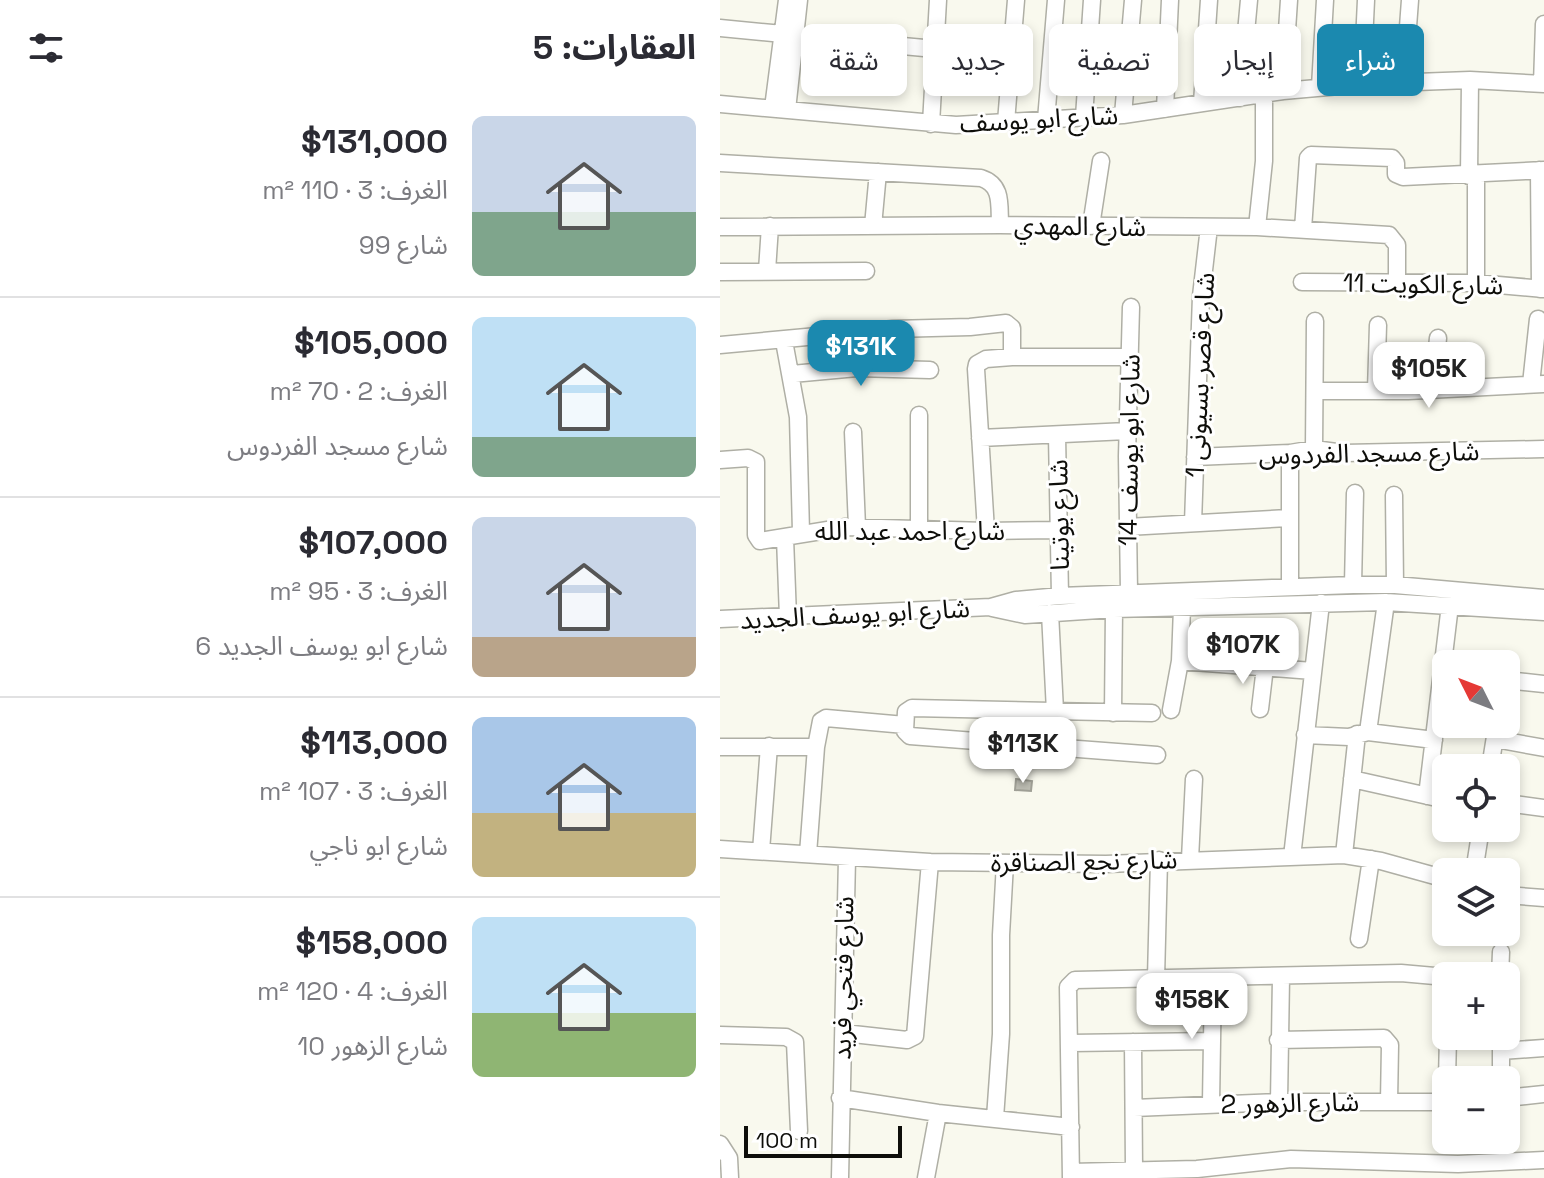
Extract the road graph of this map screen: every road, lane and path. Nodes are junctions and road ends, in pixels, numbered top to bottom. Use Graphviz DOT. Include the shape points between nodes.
graph roads {
  1 [pos="787,0"];
  2 [pos="799,0"];
  3 [pos="938,0"];
  4 [pos="1016,0"];
  5 [pos="1056,0"];
  6 [pos="1092,0"];
  7 [pos="1133,0"];
  8 [pos="1170,0"];
  9 [pos="1209,0"];
  10 [pos="1249,0"];
  11 [pos="1289,0"];
  12 [pos="1325,0"];
  13 [pos="1366,0"];
  14 [pos="1410,0"];
  15 [pos="937,24"];
  16 [pos="1287,24"];
  17 [pos="1324,24"];
  18 [pos="1365,24"];
  19 [pos="1408,24"];
  20 [pos="1544,24"];
  21 [pos="720,28"];
  22 [pos="789,35"];
  23 [pos="923,48"];
  24 [pos="1470,80"];
  25 [pos="1424,81"];
  26 [pos="1543,84"];
  27 [pos="932,96"];
  28 [pos="1252,96"];
  29 [pos="1264,96"];
  30 [pos="1240,98"];
  31 [pos="1202,103"];
  32 [pos="720,104"];
  33 [pos="780,109"];
  34 [pos="1165,109"];
  35 [pos="1123,115"];
  36 [pos="1084,117"];
  37 [pos="1046,120"];
  38 [pos="1006,122"];
  39 [pos="931,124"];
  40 [pos="1101,161"];
  41 [pos="720,163"];
  42 [pos="1541,170"];
  43 [pos="878,172"];
  44 [pos="1473,175"];
  45 [pos="1000,225"];
  46 [pos="770,226"];
  47 [pos="873,226"];
  48 [pos="1091,226"];
  49 [pos="720,227"];
  50 [pos="1209,227"];
  51 [pos="1257,227"];
  52 [pos="1303,229"];
  53 [pos="767,271"];
  54 [pos="866,271"];
  55 [pos="720,272"];
  56 [pos="1302,282"];
  57 [pos="1397,283"];
  58 [pos="1476,283"];
  59 [pos="1542,289"];
  60 [pos="1131,307"];
  61 [pos="1538,319"];
  62 [pos="1315,321"];
  63 [pos="1378,325"];
  64 [pos="1438,338"];
  65 [pos="784,341"];
  66 [pos="720,345"];
  67 [pos="1012,357"];
  68 [pos="1129,357"];
  69 [pos="930,370"];
  70 [pos="792,374"];
  71 [pos="1538,384"];
  72 [pos="1433,390"];
  73 [pos="1315,391"];
  74 [pos="1376,391"];
  75 [pos="919,415"];
  76 [pos="1127,431"];
  77 [pos="853,432"];
  78 [pos="1057,435"];
  79 [pos="980,438"];
  80 [pos="1314,449"];
  81 [pos="1544,449"];
  82 [pos="1290,453"];
  83 [pos="1195,457"];
  84 [pos="720,460"];
  85 [pos="1355,493"];
  86 [pos="1394,495"];
  87 [pos="1288,518"];
  88 [pos="1193,523"];
  89 [pos="857,527"];
  90 [pos="1127,527"];
  91 [pos="919,528"];
  92 [pos="1059,530"];
  93 [pos="986,531"];
  94 [pos="793,535"];
  95 [pos="1353,585"];
  96 [pos="1395,585"];
  97 [pos="1290,586"];
  98 [pos="1129,592"];
  99 [pos="1060,596"];
  100 [pos="1386,602"];
  101 [pos="1321,603"];
  102 [pos="1450,605"];
  103 [pos="1538,605"];
  104 [pos="1042,608"];
  105 [pos="1182,608"];
  106 [pos="1114,609"];
  107 [pos="788,617"];
  108 [pos="720,619"];
  109 [pos="1446,650"];
  110 [pos="1180,661"];
  111 [pos="1265,667"];
  112 [pos="1313,671"];
  113 [pos="1520,681"];
  114 [pos="1544,684"];
  115 [pos="1260,709"];
  116 [pos="1171,710"];
  117 [pos="1055,711"];
  118 [pos="1113,713"];
  119 [pos="1152,713"];
  120 [pos="905,725"];
  121 [pos="1362,733"];
  122 [pos="1305,735"];
  123 [pos="1514,738"];
  124 [pos="1434,740"];
  125 [pos="769,746"];
  126 [pos="720,747"];
  127 [pos="816,747"];
  128 [pos="1544,748"];
  129 [pos="1157,755"];
  130 [pos="1194,779"];
  131 [pos="1352,779"];
  132 [pos="1427,796"];
  133 [pos="1432,797"];
  134 [pos="1520,805"];
  135 [pos="1544,808"];
  136 [pos="720,849"];
  137 [pos="761,851"];
  138 [pos="808,854"];
  139 [pos="1344,855"];
  140 [pos="1292,857"];
  141 [pos="847,858"];
  142 [pos="1190,859"];
  143 [pos="1371,859"];
  144 [pos="1159,860"];
  145 [pos="930,862"];
  146 [pos="1005,863"];
  147 [pos="1432,875"];
  148 [pos="1520,896"];
  149 [pos="1544,898"];
  150 [pos="1359,939"];
  151 [pos="1501,952"];
  152 [pos="1501,962"];
  153 [pos="1432,976"];
  154 [pos="1281,977"];
  155 [pos="1156,978"];
  156 [pos="1213,978"];
  157 [pos="844,1033"];
  158 [pos="720,1035"];
  159 [pos="1278,1040"];
  160 [pos="1212,1041"];
  161 [pos="1133,1042"];
  162 [pos="1071,1043"];
  163 [pos="1520,1046"];
  164 [pos="1544,1048"];
  165 [pos="1544,1094"];
  166 [pos="1520,1097"];
  167 [pos="840,1098"];
  168 [pos="1279,1102"];
  169 [pos="1389,1102"];
  170 [pos="1432,1102"];
  171 [pos="1211,1104"];
  172 [pos="1134,1108"];
  173 [pos="938,1113"];
  174 [pos="995,1118"];
  175 [pos="1071,1127"];
  176 [pos="799,1131"];
  177 [pos="720,1144"];
  178 [pos="1544,1160"];
  179 [pos="1134,1169"];
  180 [pos="1238,1172"];
  181 [pos="1196,1174"];
  182 [pos="1071,1175"];
  183 [pos="730,1178"];
  184 [pos="840,1178"];
  185 [pos="926,1178"];
  1 -- 22 [label="street"];
  2 -- 22 [label="street"];
  3 -- 15 [label="street"];
  4 -- 38 [label="street"];
  5 -- 37 [label="street"];
  6 -- 36 [label="street"];
  7 -- 35 [label="street"];
  8 -- 34 [label="street"];
  9 -- 31 [label="street"];
  10 -- 30 [label="street"];
  11 -- 16 [label="street"];
  12 -- 17 [label="street"];
  13 -- 18 [label="street"];
  14 -- 19 [label="street"];
  20 -- 26 [label="street"];
  21 -- 22 [label="street"];
  22 -- 23 [label="street"];
  22 -- 33 [label="street"];
  24 -- 25 [label="street, شارع ابو يوسف"];
  24 -- 26 [label="street, شارع ابو يوسف"];
  24 -- 44 [label="street"];
  27 -- 39 [label="street"];
  28 -- 30 [label="street, شارع ابو يوسف"];
  29 -- 51 [label="street"];
  30 -- 31 [label="street, شارع ابو يوسف"];
  31 -- 34 [label="street, شارع ابو يوسف"];
  32 -- 33 [label="street, شارع ابو يوسف"];
  33 -- 39 [label="street, شارع ابو يوسف"];
  34 -- 35 [label="street, شارع ابو يوسف"];
  35 -- 36 [label="street, شارع ابو يوسف"];
  36 -- 37 [label="street, شارع ابو يوسف"];
  37 -- 38 [label="street, شارع ابو يوسف"];
  38 -- 39 [label="street, شارع ابو يوسف"];
  40 -- 48 [label="street"];
  41 -- 43 [label="street"];
  42 -- 44 [label="street"];
  42 -- 59 [label="street"];
  43 -- 45 [label="street" via="981,178 998,193"];
  43 -- 47 [label="street"];
  44 -- 52 [label="street" via="1400,177 1392,158 1308,156"];
  44 -- 58 [label="street"];
  45 -- 47 [label="street, شارع المهدي"];
  45 -- 48 [label="street, شارع المهدي"];
  46 -- 47 [label="street, شارع المهدي"];
  46 -- 49 [label="street, شارع المهدي"];
  46 -- 53 [label="street"];
  48 -- 50 [label="street, شارع المهدي"];
  50 -- 51 [label="street, شارع المهدي"];
  50 -- 83 [label="street, شارع قصر بسيونى 1"];
  51 -- 52 [label="street, شارع المهدي"];
  52 -- 57 [label="street, شارع المهدي" via="1389,235 1397,245"];
  53 -- 54 [label="street"];
  53 -- 55 [label="street"];
  56 -- 57 [label="street, شارع الكويت 11"];
  57 -- 58 [label="street, شارع الكويت 11"];
  58 -- 59 [label="street, شارع الكويت 11"];
  60 -- 68 [label="street, شارع ابو يوسف 14"];
  61 -- 71 [label="street"];
  62 -- 73 [label="street"];
  63 -- 74 [label="street"];
  64 -- 72 [label="street"];
  65 -- 66 [label="street"];
  65 -- 67 [label="street" via="1006,323 1012,328"];
  65 -- 70 [label="street"];
  67 -- 68 [label="street"];
  67 -- 79 [label="street" via="981,361 976,369"];
  68 -- 76 [label="street, شارع ابو يوسف 14"];
  69 -- 70 [label="street"];
  70 -- 94 [label="street" via="799,439"];
  71 -- 72 [label="street"];
  72 -- 74 [label="street"];
  73 -- 74 [label="street"];
  73 -- 80 [label="street"];
  75 -- 91 [label="street"];
  76 -- 78 [label="street"];
  76 -- 90 [label="street, شارع ابو يوسف 14"];
  77 -- 89 [label="street"];
  78 -- 79 [label="street"];
  78 -- 92 [label="street, شارع يوتينا"];
  79 -- 93 [label="street"];
  80 -- 81 [label="street, شارع مسجد الفردوس"];
  80 -- 82 [label="street, شارع مسجد الفردوس"];
  82 -- 83 [label="street, شارع مسجد الفردوس"];
  82 -- 87 [label="street"];
  83 -- 88 [label="street, شارع قصر بسيونى 1"];
  84 -- 94 [label="street, شارع احمد عبد الله" via="756,462 756,535 763,541"];
  85 -- 95 [label="street"];
  86 -- 96 [label="street"];
  87 -- 88 [label="street"];
  87 -- 97 [label="street"];
  88 -- 90 [label="street"];
  89 -- 91 [label="street, شارع احمد عبد الله"];
  89 -- 94 [label="street, شارع احمد عبد الله"];
  90 -- 98 [label="street, شارع ابو يوسف 14"];
  91 -- 93 [label="street, شارع احمد عبد الله"];
  92 -- 93 [label="street, شارع احمد عبد الله"];
  92 -- 99 [label="street, شارع يوتينا"];
  94 -- 107 [label="street"];
  95 -- 96 [label="street, شارع ابو يوسف الجديد"];
  95 -- 97 [label="street, شارع ابو يوسف الجديد"];
  96 -- 103 [label="street, شارع ابو يوسف الجديد"];
  97 -- 98 [label="street, شارع ابو يوسف الجديد"];
  98 -- 99 [label="street, شارع ابو يوسف الجديد"];
  99 -- 104 [label="street, شارع ابو يوسف الجديد"];
  100 -- 101 [label="street, شارع ابو يوسف الجديد"];
  100 -- 102 [label="street, شارع ابو يوسف الجديد"];
  100 -- 121 [label="street"];
  101 -- 105 [label="street, شارع ابو يوسف الجديد"];
  101 -- 112 [label="street"];
  102 -- 103 [label="street, شارع ابو يوسف الجديد"];
  102 -- 109 [label="street"];
  104 -- 106 [label="street, شارع ابو يوسف الجديد"];
  104 -- 107 [label="street, شارع ابو يوسف الجديد" via="1013,614 991,607"];
  104 -- 117 [label="street"];
  105 -- 106 [label="street, شارع ابو يوسف الجديد"];
  105 -- 110 [label="street"];
  106 -- 118 [label="street"];
  107 -- 108 [label="street, شارع ابو يوسف الجديد"];
  110 -- 111 [label="street"];
  110 -- 116 [label="street"];
  111 -- 112 [label="street"];
  111 -- 115 [label="street"];
  112 -- 122 [label="street"];
  113 -- 114 [label="street"];
  117 -- 118 [label="street"];
  117 -- 120 [label="street" via="912,708"];
  118 -- 119 [label="street"];
  120 -- 127 [label="street" via="826,718 820,723"];
  120 -- 129 [label="street" via="910,736"];
  121 -- 122 [label="street"];
  121 -- 124 [label="street"];
  121 -- 131 [label="street"];
  122 -- 140 [label="street"];
  123 -- 128 [label="street"];
  124 -- 132 [label="street"];
  125 -- 126 [label="street"];
  125 -- 127 [label="street"];
  125 -- 137 [label="street"];
  127 -- 138 [label="street"];
  130 -- 142 [label="street"];
  131 -- 132 [label="street"];
  131 -- 139 [label="street"];
  132 -- 133 [label="street"];
  134 -- 135 [label="street"];
  136 -- 137 [label="street, شارع نجع الصناقرة"];
  137 -- 138 [label="street, شارع نجع الصناقرة"];
  138 -- 141 [label="street, شارع نجع الصناقرة"];
  139 -- 140 [label="street, شارع نجع الصناقرة"];
  139 -- 143 [label="street, شارع نجع الصناقرة"];
  140 -- 142 [label="street, شارع نجع الصناقرة"];
  141 -- 145 [label="street, شارع نجع الصناقرة"];
  141 -- 157 [label="street, شارع فتحي فريد"];
  142 -- 144 [label="street, شارع نجع الصناقرة"];
  143 -- 147 [label="street, شارع نجع الصناقرة"];
  143 -- 150 [label="street"];
  144 -- 146 [label="street, شارع نجع الصناقرة"];
  144 -- 155 [label="street"];
  145 -- 146 [label="street, شارع نجع الصناقرة"];
  145 -- 157 [label="street" via="915,1036 907,1040"];
  146 -- 174 [label="street"];
  148 -- 149 [label="street"];
  151 -- 152 [label="street"];
  153 -- 154 [label="street"];
  154 -- 156 [label="street"];
  154 -- 159 [label="street"];
  155 -- 156 [label="street"];
  155 -- 162 [label="street" via="1071,983"];
  156 -- 160 [label="street"];
  157 -- 167 [label="street, شارع فتحي فريد"];
  158 -- 176 [label="street" via="786,1037 795,1042"];
  159 -- 168 [label="street"];
  159 -- 169 [label="street" via="1380,1036 1390,1045"];
  160 -- 161 [label="street"];
  160 -- 171 [label="street"];
  161 -- 162 [label="street"];
  161 -- 172 [label="street"];
  162 -- 175 [label="street"];
  163 -- 164 [label="street"];
  165 -- 166 [label="street"];
  167 -- 173 [label="street"];
  167 -- 184 [label="street, شارع فتحي فريد"];
  168 -- 169 [label="street, شارع الزهور 2"];
  168 -- 171 [label="street, شارع الزهور 2"];
  169 -- 170 [label="street, شارع الزهور 2"];
  171 -- 172 [label="street, شارع الزهور 2"];
  172 -- 179 [label="street"];
  173 -- 174 [label="street"];
  173 -- 185 [label="street"];
  174 -- 175 [label="street"];
  175 -- 182 [label="street"];
  177 -- 183 [label="street" via="729,1158"];
  178 -- 180 [label="street" via="1458,1164 1291,1159"];
  179 -- 181 [label="street"];
  179 -- 182 [label="street"];
  180 -- 181 [label="street"];
}
